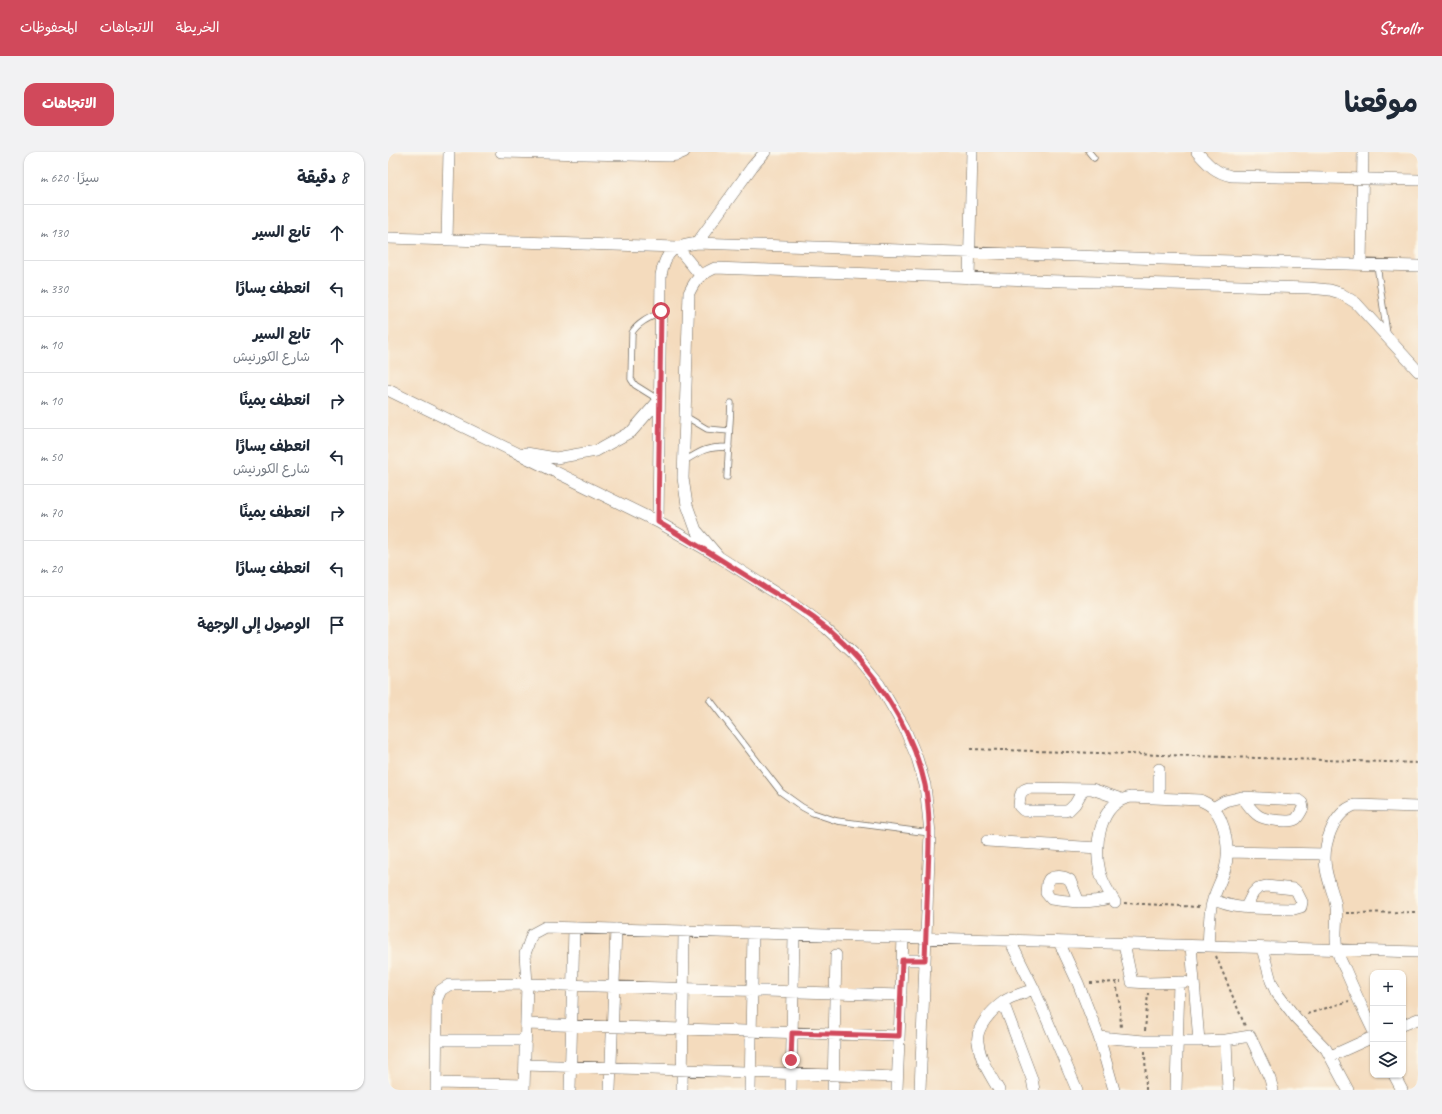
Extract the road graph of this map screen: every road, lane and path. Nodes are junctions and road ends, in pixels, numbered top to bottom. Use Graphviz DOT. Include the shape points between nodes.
graph roads {
  1 [pos="449,152"];
  2 [pos="501,152"];
  3 [pos="684,152"];
  4 [pos="765,152"];
  5 [pos="972,152"];
  6 [pos="1089,152"];
  7 [pos="1197,152"];
  8 [pos="1363,152"];
  9 [pos="1094,158"];
  10 [pos="1362,178"];
  11 [pos="1418,180"];
  12 [pos="388,238"];
  13 [pos="447,240"];
  14 [pos="697,243"];
  15 [pos="677,247"];
  16 [pos="969,252"];
  17 [pos="1361,264"];
  18 [pos="1377,265"];
  19 [pos="1418,266"];
  20 [pos="700,275"];
  21 [pos="968,278"];
  22 [pos="661,311"];
  23 [pos="1387,337"];
  24 [pos="1418,371"];
  25 [pos="388,390"];
  26 [pos="659,400"];
  27 [pos="731,403"];
  28 [pos="685,416"];
  29 [pos="729,431"];
  30 [pos="729,447"];
  31 [pos="515,452"];
  32 [pos="683,462"];
  33 [pos="727,477"];
  34 [pos="658,522"];
  35 [pos="719,557"];
  36 [pos="710,700"];
  37 [pos="970,749"];
  38 [pos="1418,763"];
  39 [pos="1159,769"];
  40 [pos="1082,790"];
  41 [pos="1159,798"];
  42 [pos="1242,798"];
  43 [pos="1121,799"];
  44 [pos="1418,807"];
  45 [pos="1213,808"];
  46 [pos="930,833"];
  47 [pos="987,841"];
  48 [pos="1098,848"];
  49 [pos="1227,852"];
  50 [pos="1325,854"];
  51 [pos="1113,900"];
  52 [pos="1079,902"];
  53 [pos="1212,903"];
  54 [pos="1246,907"];
  55 [pos="1418,912"];
  56 [pos="1337,913"];
  57 [pos="574,928"];
  58 [pos="616,929"];
  59 [pos="684,931"];
  60 [pos="753,934"];
  61 [pos="794,935"];
  62 [pos="903,938"];
  63 [pos="926,939"];
  64 [pos="1010,941"];
  65 [pos="1060,942"];
  66 [pos="1124,944"];
  67 [pos="1191,946"];
  68 [pos="1210,946"];
  69 [pos="1262,948"];
  70 [pos="1337,950"];
  71 [pos="1418,952"];
  72 [pos="836,955"];
  73 [pos="902,960"];
  74 [pos="925,960"];
  75 [pos="1194,981"];
  76 [pos="1116,982"];
  77 [pos="1132,982"];
  78 [pos="1179,982"];
  79 [pos="1078,983"];
  80 [pos="1149,983"];
  81 [pos="527,984"];
  82 [pos="573,985"];
  83 [pos="614,986"];
  84 [pos="683,989"];
  85 [pos="1034,989"];
  86 [pos="752,991"];
  87 [pos="793,992"];
  88 [pos="835,993"];
  89 [pos="901,995"];
  90 [pos="1358,998"];
  91 [pos="1003,1002"];
  92 [pos="1296,1018"];
  93 [pos="1418,1018"];
  94 [pos="526,1024"];
  95 [pos="1370,1024"];
  96 [pos="1406,1024"];
  97 [pos="572,1026"];
  98 [pos="612,1027"];
  99 [pos="683,1030"];
  100 [pos="752,1032"];
  101 [pos="792,1033"];
  102 [pos="834,1034"];
  103 [pos="899,1036"];
  104 [pos="1099,1036"];
  105 [pos="1250,1036"];
  106 [pos="1122,1038"];
  107 [pos="1370,1038"];
  108 [pos="437,1040"];
  109 [pos="526,1040"];
  110 [pos="1177,1040"];
  111 [pos="1226,1040"];
  112 [pos="1144,1041"];
  113 [pos="1199,1041"];
  114 [pos="1331,1056"];
  115 [pos="524,1065"];
  116 [pos="571,1067"];
  117 [pos="610,1068"];
  118 [pos="682,1070"];
  119 [pos="751,1072"];
  120 [pos="791,1074"];
  121 [pos="833,1075"];
  122 [pos="897,1077"];
  123 [pos="1396,1078"];
  124 [pos="436,1087"];
  125 [pos="470,1087"];
  126 [pos="524,1088"];
  127 [pos="570,1090"];
  128 [pos="610,1090"];
  129 [pos="682,1090"];
  130 [pos="750,1090"];
  131 [pos="791,1090"];
  132 [pos="833,1090"];
  133 [pos="897,1090"];
  134 [pos="920,1090"];
  135 [pos="999,1090"];
  136 [pos="1034,1090"];
  137 [pos="1077,1090"];
  138 [pos="1114,1090"];
  139 [pos="1146,1090"];
  140 [pos="1176,1090"];
  141 [pos="1228,1090"];
  142 [pos="1273,1090"];
  143 [pos="1348,1090"];
  144 [pos="1402,1090"];
  1 -- 13 [label="street"];
  2 -- 3 [label="street" via="669,156"];
  4 -- 14 [label="street"];
  5 -- 16 [label="street"];
  6 -- 9 [label="lane"];
  7 -- 10 [label="street" via="1212,168 1221,174 1231,176"];
  8 -- 10 [label="street"];
  10 -- 11 [label="street"];
  10 -- 17 [label="street"];
  12 -- 13 [label="street"];
  13 -- 15 [label="street"];
  14 -- 15 [label="street"];
  14 -- 16 [label="street"];
  15 -- 20 [label="street"];
  15 -- 22 [label="street" via="668,254 663,264"];
  16 -- 17 [label="street"];
  16 -- 21 [label="street"];
  17 -- 18 [label="street"];
  18 -- 19 [label="street"];
  18 -- 23 [label="lane"];
  20 -- 21 [label="street" via="716,268"];
  20 -- 28 [label="street" via="689,293"];
  21 -- 23 [label="street" via="1330,290 1356,302"];
  22 -- 26 [label="street"];
  22 -- 26 [label="lane" via="632,333 631,379 635,385"];
  23 -- 24 [label="street"];
  25 -- 31 [label="street"];
  26 -- 31 [label="street" via="632,431 596,451 556,458"];
  26 -- 34 [label="street"];
  27 -- 29 [label="lane"];
  28 -- 29 [label="lane" via="707,429"];
  28 -- 32 [label="street"];
  29 -- 30 [label="lane"];
  30 -- 32 [label="lane" via="703,450"];
  30 -- 33 [label="lane"];
  31 -- 34 [label="street"];
  32 -- 35 [label="street" via="687,505 696,530"];
  34 -- 35 [label="street"];
  35 -- 46 [label="street" via="826,628 853,653 879,684 904,727 917,758 925,785"];
  36 -- 46 [label="lane" via="782,792 802,807 836,821"];
  37 -- 38 [label="path"];
  39 -- 41 [label="street"];
  40 -- 40 [label="street" via="1027,788 1020,794 1019,806 1025,811 1065,811 1072,808"];
  40 -- 43 [label="street" via="1092,789"];
  41 -- 43 [label="street"];
  41 -- 45 [label="street" via="1200,800"];
  42 -- 42 [label="street" via="1298,800 1303,808 1293,820 1263,818"];
  42 -- 45 [label="street" via="1225,801"];
  43 -- 48 [label="street" via="1112,805 1106,814"];
  44 -- 50 [label="street" via="1349,807 1336,819 1326,844"];
  45 -- 49 [label="street" via="1221,822"];
  46 -- 63 [label="street"];
  47 -- 48 [label="street"];
  48 -- 51 [label="street" via="1100,871"];
  49 -- 50 [label="street"];
  49 -- 53 [label="street" via="1225,868"];
  50 -- 56 [label="street" via="1326,870"];
  51 -- 52 [label="street"];
  51 -- 53 [label="path"];
  53 -- 54 [label="street"];
  53 -- 68 [label="street"];
  55 -- 56 [label="path"];
  56 -- 70 [label="street"];
  57 -- 58 [label="street"];
  57 -- 81 [label="street" via="544,927 532,934 525,954"];
  57 -- 82 [label="street"];
  58 -- 59 [label="street"];
  58 -- 83 [label="street"];
  59 -- 60 [label="street"];
  59 -- 84 [label="street"];
  60 -- 61 [label="street"];
  60 -- 86 [label="street"];
  61 -- 62 [label="street"];
  61 -- 87 [label="street"];
  62 -- 63 [label="street"];
  62 -- 73 [label="street"];
  63 -- 64 [label="street"];
  63 -- 74 [label="street"];
  64 -- 65 [label="street"];
  64 -- 85 [label="street"];
  65 -- 66 [label="street"];
  65 -- 79 [label="street"];
  66 -- 67 [label="street"];
  66 -- 77 [label="street"];
  67 -- 68 [label="street"];
  67 -- 75 [label="street"];
  68 -- 69 [label="street"];
  68 -- 105 [label="path"];
  69 -- 70 [label="street"];
  69 -- 92 [label="street" via="1273,988"];
  70 -- 71 [label="street"];
  70 -- 90 [label="street"];
  72 -- 88 [label="street"];
  73 -- 74 [label="street"];
  73 -- 89 [label="street"];
  74 -- 134 [label="street"];
  75 -- 78 [label="street"];
  75 -- 113 [label="street"];
  76 -- 77 [label="path"];
  76 -- 79 [label="path"];
  76 -- 106 [label="path"];
  77 -- 80 [label="street"];
  78 -- 80 [label="street"];
  78 -- 110 [label="street"];
  79 -- 104 [label="street"];
  80 -- 112 [label="path"];
  81 -- 82 [label="street"];
  81 -- 94 [label="street"];
  81 -- 108 [label="street" via="444,987 437,999"];
  82 -- 83 [label="street"];
  82 -- 97 [label="street"];
  83 -- 84 [label="street"];
  83 -- 98 [label="street"];
  84 -- 86 [label="street"];
  84 -- 99 [label="street"];
  85 -- 91 [label="street"];
  85 -- 137 [label="street"];
  86 -- 87 [label="street"];
  86 -- 100 [label="street"];
  87 -- 88 [label="street"];
  87 -- 101 [label="street"];
  88 -- 89 [label="street"];
  88 -- 102 [label="street"];
  89 -- 103 [label="street"];
  90 -- 92 [label="path"];
  90 -- 95 [label="street"];
  91 -- 135 [label="street" via="980,1028 977,1041 981,1057"];
  91 -- 136 [label="street"];
  92 -- 114 [label="street"];
  93 -- 96 [label="street"];
  94 -- 97 [label="street"];
  94 -- 109 [label="street"];
  97 -- 98 [label="street"];
  97 -- 116 [label="street"];
  98 -- 99 [label="street"];
  98 -- 117 [label="street"];
  99 -- 100 [label="street"];
  99 -- 118 [label="street"];
  100 -- 101 [label="street"];
  100 -- 119 [label="street"];
  101 -- 102 [label="street"];
  101 -- 120 [label="street"];
  102 -- 103 [label="street"];
  102 -- 121 [label="street"];
  103 -- 122 [label="street"];
  104 -- 106 [label="street"];
  104 -- 138 [label="street"];
  105 -- 111 [label="street"];
  105 -- 142 [label="street"];
  106 -- 112 [label="street"];
  107 -- 114 [label="street"];
  108 -- 109 [label="street"];
  108 -- 124 [label="street"];
  109 -- 115 [label="street"];
  110 -- 112 [label="street"];
  110 -- 113 [label="street"];
  110 -- 140 [label="street"];
  111 -- 113 [label="street"];
  111 -- 141 [label="street"];
  112 -- 139 [label="path"];
  114 -- 143 [label="street"];
  115 -- 116 [label="street"];
  115 -- 126 [label="street"];
  116 -- 117 [label="street"];
  116 -- 127 [label="street"];
  117 -- 118 [label="street"];
  117 -- 128 [label="street"];
  118 -- 119 [label="street"];
  118 -- 129 [label="street"];
  119 -- 120 [label="street"];
  119 -- 130 [label="street"];
  120 -- 121 [label="street"];
  120 -- 131 [label="street"];
  121 -- 122 [label="street"];
  121 -- 132 [label="street"];
  122 -- 133 [label="street"];
  123 -- 144 [label="street"];
  124 -- 125 [label="street"];
  125 -- 126 [label="street"];
}
